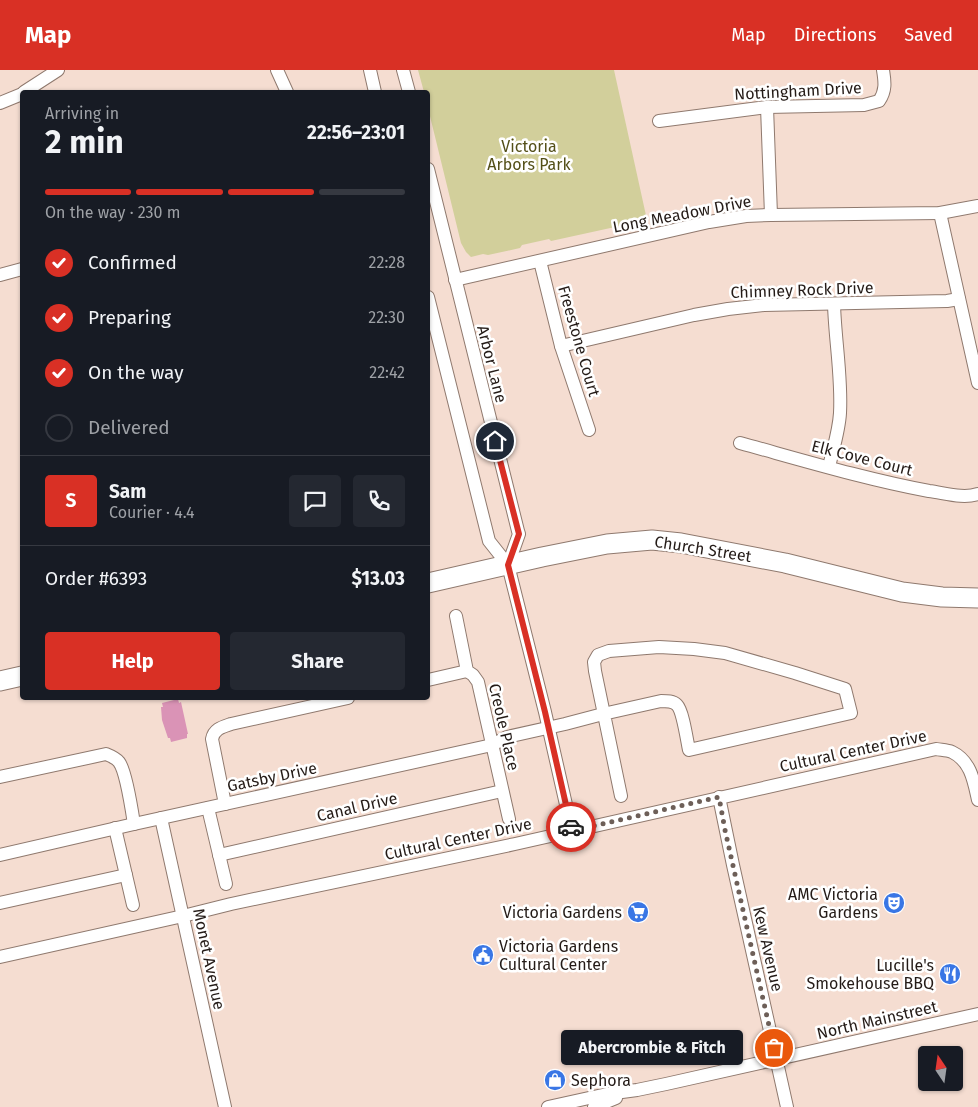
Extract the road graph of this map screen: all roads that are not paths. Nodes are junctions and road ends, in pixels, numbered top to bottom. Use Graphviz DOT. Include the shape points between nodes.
graph roads {
  1 [pos="58,70"];
  2 [pos="277,70"];
  3 [pos="370,70"];
  4 [pos="403,70"];
  5 [pos="883,70"];
  6 [pos="28,90"];
  7 [pos="286,90"];
  8 [pos="375,90"];
  9 [pos="408,90"];
  10 [pos="20,94"];
  11 [pos="0,103"];
  12 [pos="767,107"];
  13 [pos="659,121"];
  14 [pos="430,178"];
  15 [pos="978,206"];
  16 [pos="940,213"];
  17 [pos="771,215"];
  18 [pos="540,261"];
  19 [pos="20,270"];
  20 [pos="0,275"];
  21 [pos="454,280"];
  22 [pos="959,299"];
  23 [pos="834,304"];
  24 [pos="430,318"];
  25 [pos="561,346"];
  26 [pos="978,383"];
  27 [pos="589,430"];
  28 [pos="740,443"];
  29 [pos="829,467"];
  30 [pos="978,494"];
  31 [pos="508,565"];
  32 [pos="430,583"];
  33 [pos="978,598"];
  34 [pos="456,616"];
  35 [pos="467,671"];
  36 [pos="20,676"];
  37 [pos="430,680"];
  38 [pos="0,681"];
  39 [pos="339,700"];
  40 [pos="603,714"];
  41 [pos="549,728"];
  42 [pos="492,745"];
  43 [pos="0,777"];
  44 [pos="502,791"];
  45 [pos="622,796"];
  46 [pos="719,797"];
  47 [pos="978,800"];
  48 [pos="225,804"];
  49 [pos="208,808"];
  50 [pos="160,818"];
  51 [pos="509,819"];
  52 [pos="134,824"];
  53 [pos="115,828"];
  54 [pos="572,831"];
  55 [pos="0,855"];
  56 [pos="219,855"];
  57 [pos="126,875"];
  58 [pos="226,884"];
  59 [pos="0,903"];
  60 [pos="133,905"];
  61 [pos="183,916"];
  62 [pos="0,957"];
  63 [pos="978,1014"];
  64 [pos="776,1059"];
  65 [pos="637,1090"];
  66 [pos="225,1107"];
  67 [pos="548,1107"];
  68 [pos="594,1107"];
  69 [pos="788,1107"];
  1 -- 6 [label="street"];
  2 -- 7 [label="street"];
  3 -- 8 [label="street"];
  4 -- 9 [label="street"];
  5 -- 12 [label="street, Nottingham Drive" via="885,85 879,101 864,105"];
  10 -- 11 [label="street"];
  12 -- 13 [label="street, Nottingham Drive"];
  12 -- 17 [label="street"];
  14 -- 21 [label="street, Arbor Lane"];
  15 -- 16 [label="street, Long Meadow Drive"];
  16 -- 17 [label="street, Long Meadow Drive"];
  16 -- 22 [label="street"];
  17 -- 18 [label="street, Long Meadow Drive" via="709,222"];
  18 -- 21 [label="street, Long Meadow Drive"];
  18 -- 25 [label="street, Freestone Court"];
  19 -- 20 [label="street"];
  21 -- 31 [label="street, Arbor Lane" via="519,534"];
  22 -- 23 [label="street, Chimney Rock Drive"];
  22 -- 26 [label="street"];
  23 -- 25 [label="street, Chimney Rock Drive" via="728,309"];
  23 -- 29 [label="street" via="840,414"];
  24 -- 31 [label="street" via="488,538"];
  25 -- 27 [label="street, Freestone Court"];
  28 -- 29 [label="street, Elk Cove Court"];
  29 -- 30 [label="street, Elk Cove Court" via="914,488 948,494"];
  31 -- 32 [label="main road, Church Street"];
  31 -- 33 [label="main road, Church Street" via="606,544 652,540 785,563 902,592"];
  31 -- 41 [label="street"];
  34 -- 35 [label="street, Creole Place"];
  35 -- 37 [label="street"];
  35 -- 42 [label="street, Creole Place" via="478,682"];
  36 -- 38 [label="main road"];
  39 -- 48 [label="street" via="219,728 213,734 213,747"];
  40 -- 40 [label="street" via="669,701 680,711 688,750 851,713 845,689 725,653 659,647 609,651 598,655 594,662"];
  40 -- 41 [label="street, Gatsby Drive"];
  40 -- 45 [label="street"];
  41 -- 42 [label="street, Gatsby Drive" via="506,737"];
  41 -- 54 [label="street"];
  42 -- 44 [label="street, Creole Place"];
  42 -- 48 [label="street, Gatsby Drive"];
  43 -- 52 [label="street" via="106,754 120,764"];
  44 -- 51 [label="street, Creole Place"];
  44 -- 56 [label="street, Canal Drive"];
  46 -- 47 [label="street, Cultural Center Drive" via="936,749 952,752 964,761 972,774"];
  46 -- 54 [label="street, Cultural Center Drive"];
  46 -- 64 [label="street, Kew Avenue"];
  48 -- 49 [label="street, Gatsby Drive"];
  49 -- 50 [label="street, Gatsby Drive"];
  49 -- 56 [label="street"];
  50 -- 52 [label="street, Gatsby Drive"];
  50 -- 61 [label="street, Monet Avenue"];
  52 -- 53 [label="street, Gatsby Drive"];
  53 -- 55 [label="street, Gatsby Drive"];
  53 -- 57 [label="street"];
  54 -- 61 [label="street, Cultural Center Drive"];
  56 -- 58 [label="street"];
  57 -- 59 [label="street"];
  57 -- 60 [label="street"];
  61 -- 62 [label="street, Cultural Center Drive"];
  61 -- 66 [label="street, Monet Avenue"];
  63 -- 64 [label="street, North Mainstreet"];
  64 -- 65 [label="street, North Mainstreet"];
  64 -- 69 [label="street, Kew Avenue"];
  65 -- 67 [label="street, North Mainstreet"];
  65 -- 68 [label="street, North Mainstreet"];
}
